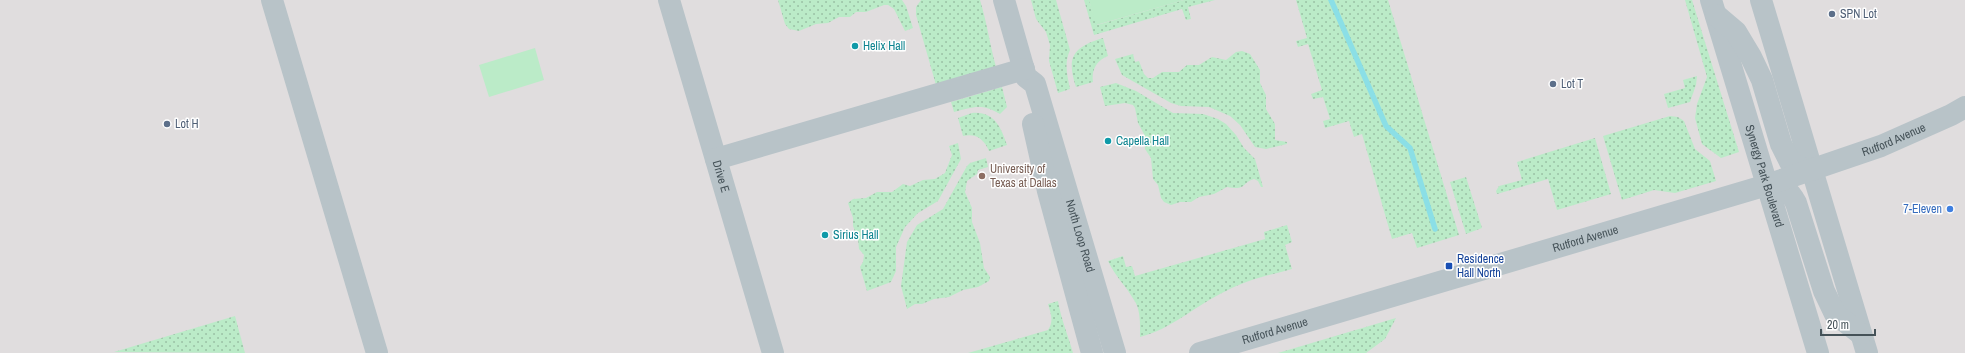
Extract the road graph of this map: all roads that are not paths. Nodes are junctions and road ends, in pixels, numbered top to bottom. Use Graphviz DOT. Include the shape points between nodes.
graph roads {
  1 [pos="272,0"];
  2 [pos="669,0"];
  3 [pos="1004,0"];
  4 [pos="1761,0"];
  5 [pos="1713,8"];
  6 [pos="1025,73"];
  7 [pos="1965,107"];
  8 [pos="716,159"];
  9 [pos="1812,170"];
  10 [pos="1767,185"];
  11 [pos="1864,344"];
  12 [pos="1256,345"];
  13 [pos="377,353"];
  14 [pos="774,353"];
  15 [pos="1092,353"];
  16 [pos="1114,353"];
  17 [pos="1200,353"];
  18 [pos="1818,353"];
  1 -- 13 [label="street"];
  2 -- 8 [label="street, Drive E"];
  3 -- 6 [label="street, North Loop Road"];
  4 -- 9 [label="street"];
  5 -- 9 [label="street" via="1736,32 1751,57 1762,80 1781,144 1790,162"];
  5 -- 10 [label="street, Synergy Park Boulevard"];
  6 -- 8 [label="street"];
  6 -- 15 [label="street, North Loop Road" via="1023,87"];
  6 -- 16 [label="street, North Loop Road" via="1035,84"];
  7 -- 9 [label="street, Rutford Avenue" via="1909,135"];
  8 -- 14 [label="street, Drive E"];
  9 -- 10 [label="street, Rutford Avenue"];
  9 -- 11 [label="street"];
  10 -- 11 [label="street" via="1779,186 1791,193 1824,291 1835,314"];
  10 -- 12 [label="street, Rutford Avenue"];
  10 -- 18 [label="street, Synergy Park Boulevard"];
  12 -- 17 [label="street, Rutford Avenue"];
}
